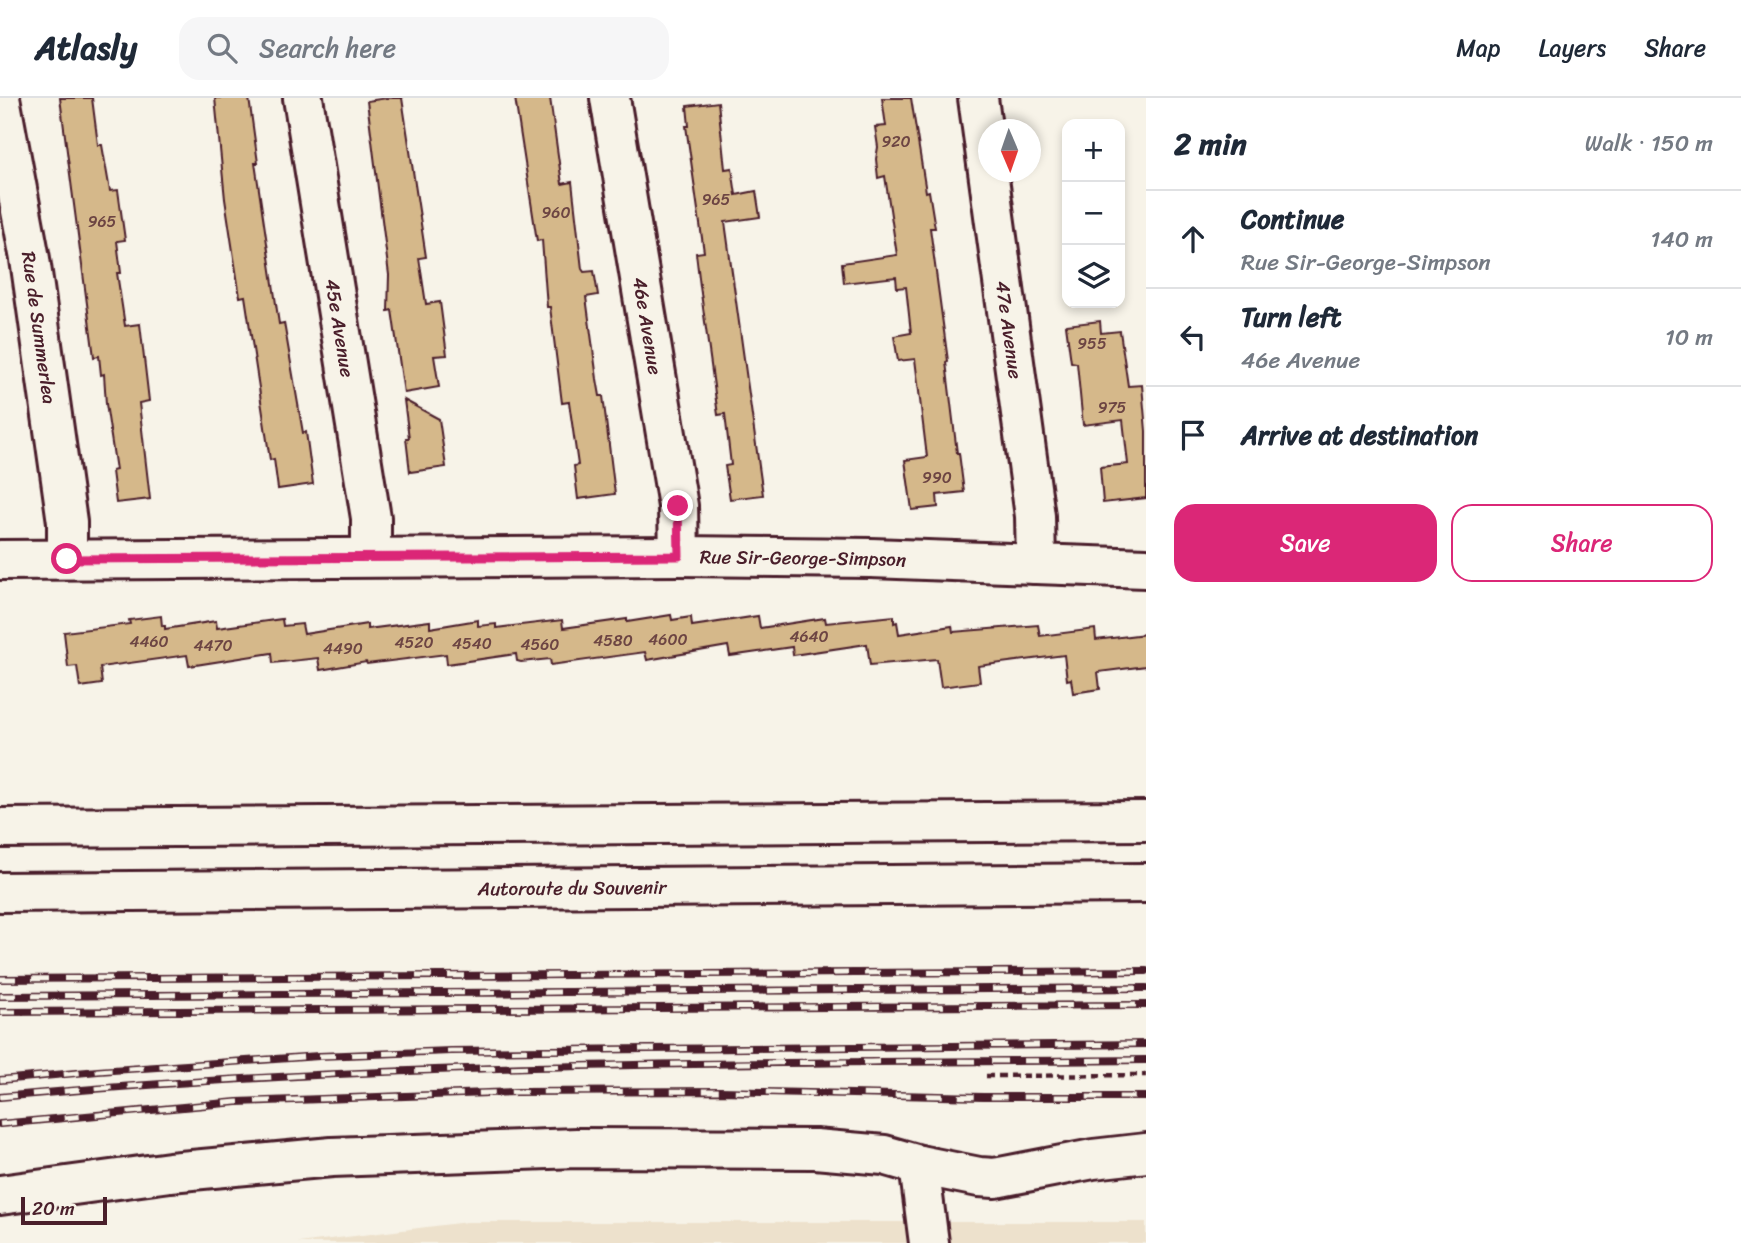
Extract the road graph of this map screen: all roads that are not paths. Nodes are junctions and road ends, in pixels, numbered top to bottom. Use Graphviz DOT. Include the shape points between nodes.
graph roads {
  1 [pos="0,98"];
  2 [pos="303,98"];
  3 [pos="610,98"];
  4 [pos="978,98"];
  5 [pos="679,556"];
  6 [pos="370,557"];
  7 [pos="67,559"];
  8 [pos="0,560"];
  9 [pos="1036,564"];
  10 [pos="1146,568"];
  11 [pos="1146,821"];
  12 [pos="0,828"];
  13 [pos="1146,883"];
  14 [pos="0,891"];
  15 [pos="1146,1153"];
  16 [pos="919,1165"];
  17 [pos="0,1195"];
  18 [pos="929,1243"];
  1 -- 7 [label="main road, Rue de Summerlea" via="34,287 67,522"];
  2 -- 6 [label="main road, 45e Avenue" via="370,518"];
  3 -- 5 [label="main road, 46e Avenue" via="678,506"];
  4 -- 9 [label="main road, 47e Avenue" via="1035,516"];
  5 -- 6 [label="main road, Rue Sir-George-Simpson"];
  5 -- 9 [label="main road, Rue Sir-George-Simpson"];
  6 -- 7 [label="main road, Rue Sir-George-Simpson"];
  7 -- 8 [label="main road, Rue Sir-George-Simpson"];
  9 -- 10 [label="main road, Rue Sir-George-Simpson"];
  11 -- 12 [label="main road"];
  13 -- 14 [label="main road, Autoroute du Souvenir"];
  15 -- 16 [label="main road" via="995,1178"];
  16 -- 17 [label="main road" via="884,1155 815,1149 442,1152 242,1165"];
  16 -- 18 [label="main road"];
}
